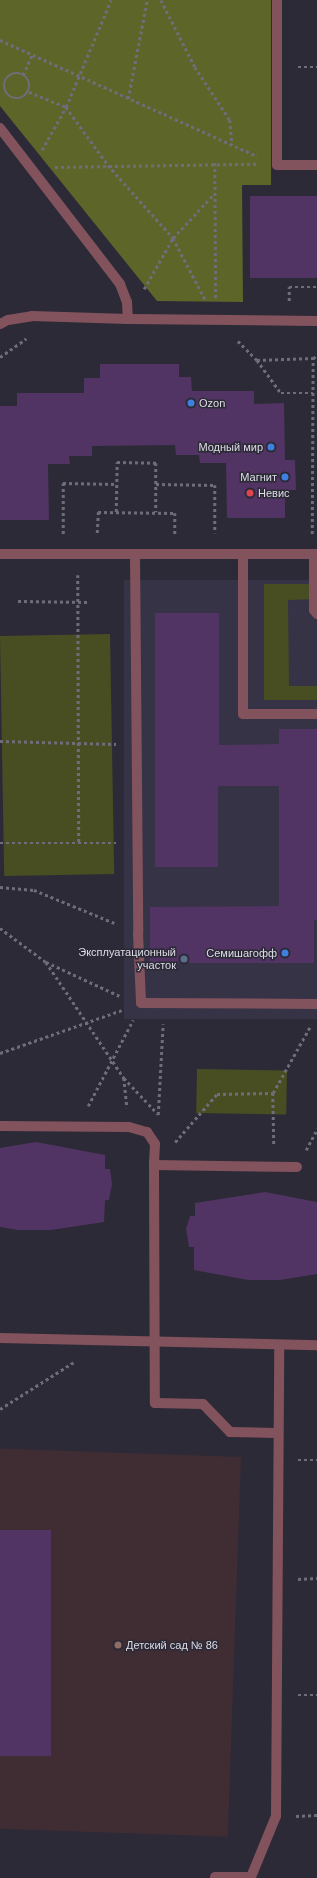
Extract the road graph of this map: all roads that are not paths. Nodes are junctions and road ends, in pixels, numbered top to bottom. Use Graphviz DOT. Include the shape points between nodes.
graph roads {
  1 [pos="277,0"];
  2 [pos="0,128"];
  3 [pos="317,165"];
  4 [pos="128,320"];
  5 [pos="317,321"];
  6 [pos="0,324"];
  7 [pos="0,554"];
  8 [pos="135,554"];
  9 [pos="315,554"];
  10 [pos="243,555"];
  11 [pos="317,614"];
  12 [pos="317,714"];
  13 [pos="317,1004"];
  14 [pos="0,1126"];
  15 [pos="154,1165"];
  16 [pos="297,1167"];
  17 [pos="0,1338"];
  18 [pos="154,1342"];
  19 [pos="279,1345"];
  20 [pos="317,1345"];
  21 [pos="278,1433"];
  22 [pos="215,1877"];
  1 -- 3 [label="lane" via="277,165"];
  2 -- 4 [label="lane" via="120,284 127,302"];
  4 -- 5 [label="lane"];
  4 -- 6 [label="lane" via="32,316"];
  7 -- 8 [label="lane"];
  8 -- 10 [label="lane"];
  8 -- 13 [label="lane" via="138,933 142,1004"];
  9 -- 10 [label="lane"];
  9 -- 11 [label="lane" via="314,610"];
  10 -- 12 [label="lane" via="243,714"];
  14 -- 15 [label="lane" via="128,1127 146,1132 155,1144"];
  15 -- 16 [label="lane"];
  15 -- 18 [label="lane"];
  17 -- 18 [label="lane"];
  18 -- 19 [label="lane"];
  18 -- 21 [label="lane" via="155,1402 203,1404 230,1432"];
  19 -- 20 [label="lane"];
  19 -- 21 [label="lane"];
  21 -- 22 [label="lane" via="276,1816 250,1877"];
}
